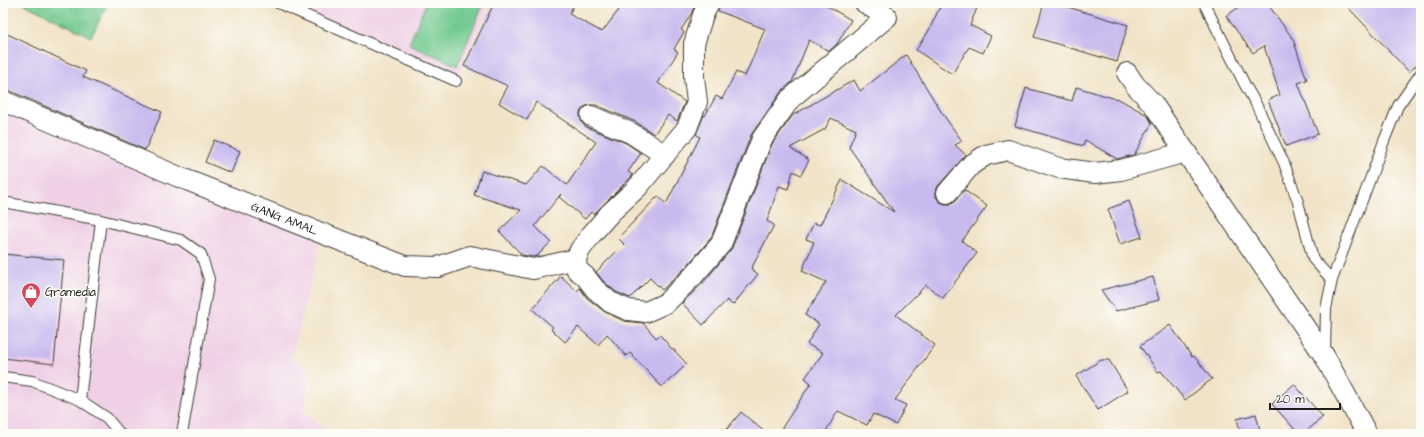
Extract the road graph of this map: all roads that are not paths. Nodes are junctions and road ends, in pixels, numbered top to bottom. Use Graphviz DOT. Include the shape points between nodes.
graph roads {
  1 [pos="278,3"];
  2 [pos="709,3"];
  3 [pos="865,3"];
  4 [pos="1204,3"];
  5 [pos="1127,73"];
  6 [pos="1421,73"];
  7 [pos="456,81"];
  8 [pos="3,101"];
  9 [pos="591,116"];
  10 [pos="1186,152"];
  11 [pos="665,155"];
  12 [pos="947,193"];
  13 [pos="3,202"];
  14 [pos="101,220"];
  15 [pos="576,259"];
  16 [pos="1332,280"];
  17 [pos="1325,357"];
  18 [pos="3,377"];
  19 [pos="80,400"];
  20 [pos="120,434"];
  21 [pos="182,434"];
  22 [pos="1367,434"];
  1 -- 7 [label="lane"];
  2 -- 11 [label="street" via="694,44 697,102 687,128"];
  3 -- 15 [label="street" via="887,17 790,99 762,139 721,244 666,303 646,312 628,310 610,302 577,270"];
  4 -- 16 [label="lane" via="1284,163 1298,202 1313,259"];
  5 -- 10 [label="street" via="1153,104"];
  6 -- 16 [label="lane" via="1398,106"];
  8 -- 15 [label="street, GANG AMAL" via="180,177 405,266 438,268 470,256 533,269"];
  9 -- 11 [label="street" via="631,133"];
  10 -- 12 [label="street" via="1121,170 1095,173 1059,168 1008,150 986,155 971,165"];
  10 -- 17 [label="street"];
  11 -- 15 [label="street" via="591,235"];
  13 -- 14 [label="lane"];
  14 -- 19 [label="lane"];
  14 -- 21 [label="lane" via="181,240 201,254 209,279"];
  16 -- 17 [label="lane" via="1326,309"];
  17 -- 22 [label="street"];
  18 -- 19 [label="lane" via="32,381"];
  19 -- 20 [label="lane" via="107,418"];
}
